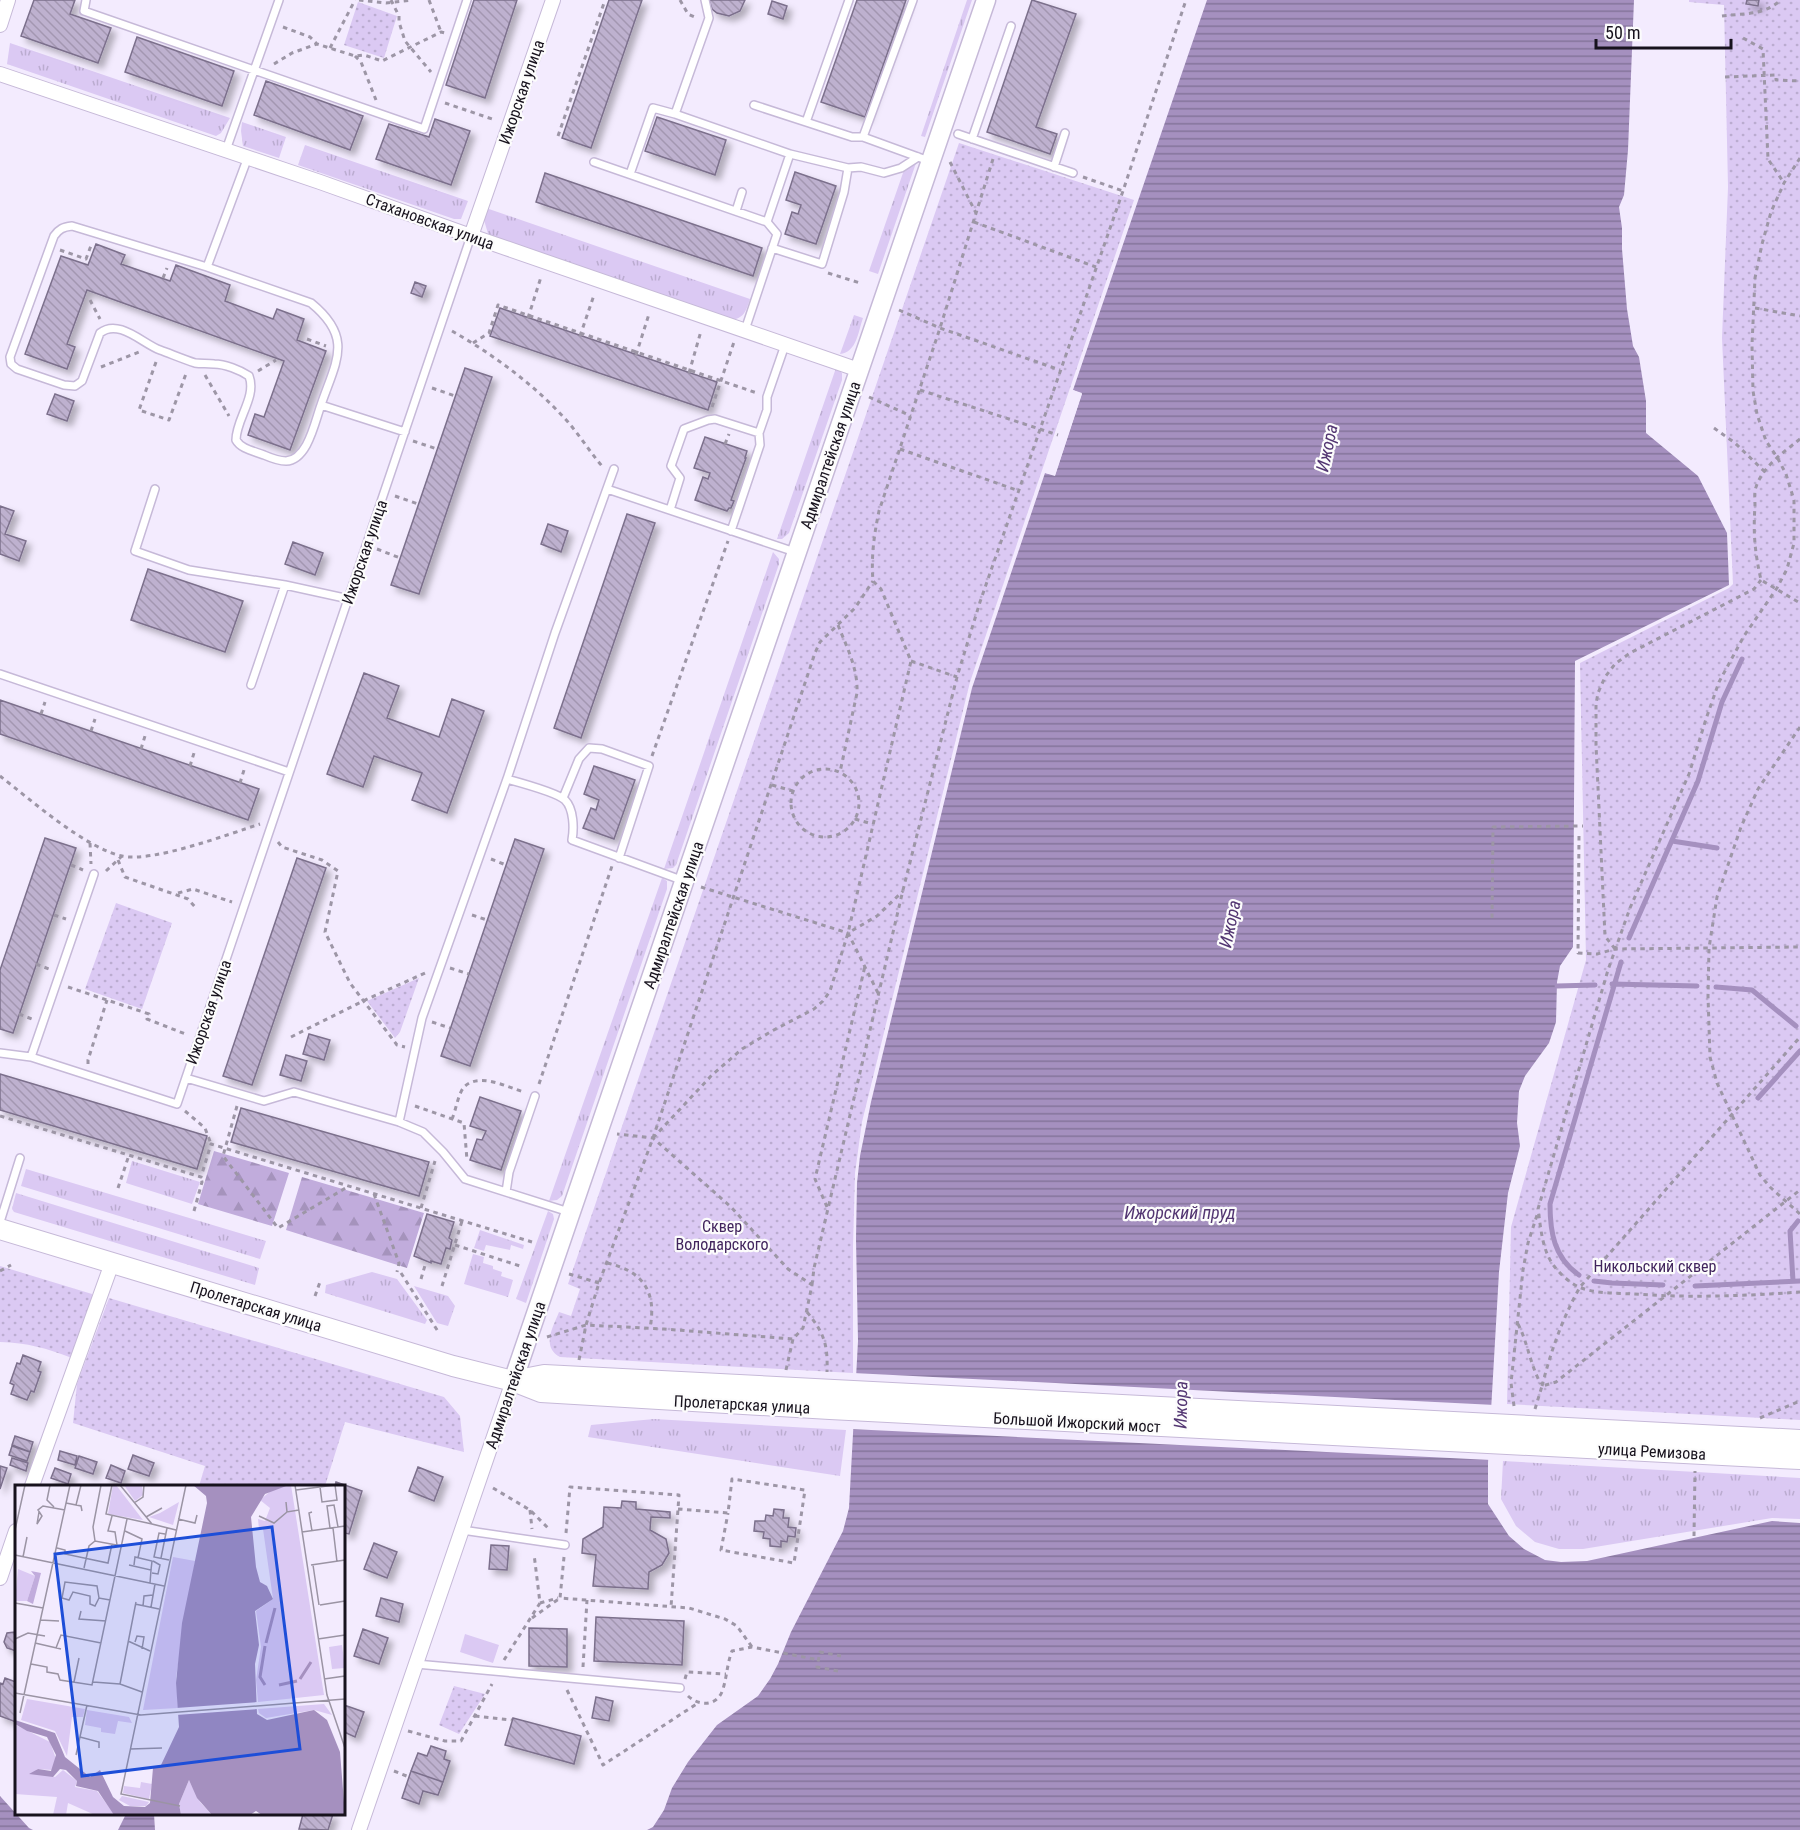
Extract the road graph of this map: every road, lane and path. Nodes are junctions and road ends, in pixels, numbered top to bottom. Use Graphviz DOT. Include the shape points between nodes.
graph roads {
  1 [pos="8,0"];
  2 [pos="86,0"];
  3 [pos="279,0"];
  4 [pos="357,0"];
  5 [pos="412,0"];
  6 [pos="429,0"];
  7 [pos="467,0"];
  8 [pos="553,0"];
  9 [pos="604,0"];
  10 [pos="680,0"];
  11 [pos="705,0"];
  12 [pos="849,0"];
  13 [pos="913,0"];
  14 [pos="986,0"];
  15 [pos="1186,0"];
  16 [pos="1781,0"];
  17 [pos="391,1"];
  18 [pos="1722,16"];
  19 [pos="271,23"];
  20 [pos="707,23"];
  21 [pos="0,25"];
  22 [pos="1011,26"];
  23 [pos="1743,38"];
  24 [pos="317,44"];
  25 [pos="410,47"];
  26 [pos="330,48"];
  27 [pos="355,56"];
  28 [pos="254,70"];
  29 [pos="0,74"];
  30 [pos="267,75"];
  31 [pos="1764,75"];
  32 [pos="1725,77"];
  33 [pos="441,79"];
  34 [pos="1800,81"];
  35 [pos="434,99"];
  36 [pos="754,105"];
  37 [pos="377,113"];
  38 [pos="675,114"];
  39 [pos="500,122"];
  40 [pos="806,122"];
  41 [pos="1065,133"];
  42 [pos="958,134"];
  43 [pos="558,136"];
  44 [pos="863,137"];
  45 [pos="972,139"];
  46 [pos="997,147"];
  47 [pos="226,150"];
  48 [pos="790,154"];
  49 [pos="248,157"];
  50 [pos="1800,158"];
  51 [pos="933,160"];
  52 [pos="594,162"];
  53 [pos="1054,167"];
  54 [pos="848,168"];
  55 [pos="1072,173"];
  56 [pos="630,174"];
  57 [pos="1784,183"];
  58 [pos="1123,191"];
  59 [pos="742,192"];
  60 [pos="735,211"];
  61 [pos="977,214"];
  62 [pos="767,222"];
  63 [pos="974,222"];
  64 [pos="95,233"];
  65 [pos="471,236"];
  66 [pos="50,247"];
  67 [pos="772,248"];
  68 [pos="546,262"];
  69 [pos="822,264"];
  70 [pos="207,267"];
  71 [pos="1096,267"];
  72 [pos="599,281"];
  73 [pos="860,283"];
  74 [pos="90,300"];
  75 [pos="653,300"];
  76 [pos="1754,308"];
  77 [pos="898,309"];
  78 [pos="1800,316"];
  79 [pos="528,317"];
  80 [pos="705,318"];
  81 [pos="441,325"];
  82 [pos="940,328"];
  83 [pos="105,329"];
  84 [pos="742,330"];
  85 [pos="580,334"];
  86 [pos="306,339"];
  87 [pos="473,343"];
  88 [pos="785,345"];
  89 [pos="156,349"];
  90 [pos="339,351"];
  91 [pos="637,353"];
  92 [pos="276,360"];
  93 [pos="194,362"];
  94 [pos="859,370"];
  95 [pos="1060,370"];
  96 [pos="689,371"];
  97 [pos="85,373"];
  98 [pos="249,376"];
  99 [pos="721,381"];
  100 [pos="920,390"];
  101 [pos="867,396"];
  102 [pos="767,397"];
  103 [pos="321,405"];
  104 [pos="911,416"];
  105 [pos="708,420"];
  106 [pos="1714,428"];
  107 [pos="237,429"];
  108 [pos="1040,429"];
  109 [pos="405,432"];
  110 [pos="759,434"];
  111 [pos="1058,435"];
  112 [pos="1800,439"];
  113 [pos="900,449"];
  114 [pos="1777,457"];
  115 [pos="614,470"];
  116 [pos="1765,472"];
  117 [pos="611,478"];
  118 [pos="155,489"];
  119 [pos="608,489"];
  120 [pos="1019,491"];
  121 [pos="670,510"];
  122 [pos="1794,521"];
  123 [pos="1800,521"];
  124 [pos="731,531"];
  125 [pos="797,553"];
  126 [pos="1761,580"];
  127 [pos="873,581"];
  128 [pos="285,585"];
  129 [pos="1777,588"];
  130 [pos="349,599"];
  131 [pos="1800,603"];
  132 [pos="838,625"];
  133 [pos="911,662"];
  134 [pos="0,674"];
  135 [pos="957,677"];
  136 [pos="251,686"];
  137 [pos="1800,727"];
  138 [pos="649,766"];
  139 [pos="289,772"];
  140 [pos="840,772"];
  141 [pos="0,776"];
  142 [pos="507,779"];
  143 [pos="771,785"];
  144 [pos="793,791"];
  145 [pos="563,798"];
  146 [pos="855,819"];
  147 [pos="872,824"];
  148 [pos="1583,826"];
  149 [pos="269,832"];
  150 [pos="1579,836"];
  151 [pos="90,843"];
  152 [pos="480,855"];
  153 [pos="122,856"];
  154 [pos="619,858"];
  155 [pos="118,860"];
  156 [pos="506,864"];
  157 [pos="94,874"];
  158 [pos="692,884"];
  159 [pos="903,890"];
  160 [pos="177,894"];
  161 [pos="733,896"];
  162 [pos="235,903"];
  163 [pos="196,908"];
  164 [pos="461,911"];
  165 [pos="1492,918"];
  166 [pos="487,920"];
  167 [pos="848,933"];
  168 [pos="1800,947"];
  169 [pos="1709,948"];
  170 [pos="1615,949"];
  171 [pos="442,965"];
  172 [pos="866,966"];
  173 [pos="468,974"];
  174 [pos="57,983"];
  175 [pos="879,995"];
  176 [pos="107,1000"];
  177 [pos="363,1001"];
  178 [pos="422,1018"];
  179 [pos="450,1028"];
  180 [pos="189,1036"];
  181 [pos="291,1037"];
  182 [pos="1800,1037"];
  183 [pos="415,1049"];
  184 [pos="0,1053"];
  185 [pos="31,1057"];
  186 [pos="89,1076"];
  187 [pos="186,1078"];
  188 [pos="240,1094"];
  189 [pos="535,1096"];
  190 [pos="404,1102"];
  191 [pos="177,1104"];
  192 [pos="1731,1115"];
  193 [pos="0,1116"];
  194 [pos="452,1119"];
  195 [pos="399,1122"];
  196 [pos="614,1134"];
  197 [pos="653,1138"];
  198 [pos="211,1144"];
  199 [pos="225,1148"];
  200 [pos="439,1148"];
  201 [pos="129,1155"];
  202 [pos="20,1158"];
  203 [pos="201,1177"];
  204 [pos="468,1180"];
  205 [pos="349,1186"];
  206 [pos="118,1188"];
  207 [pos="1800,1190"];
  208 [pos="506,1192"];
  209 [pos="374,1194"];
  210 [pos="1785,1201"];
  211 [pos="421,1208"];
  212 [pos="828,1208"];
  213 [pos="1538,1209"];
  214 [pos="194,1211"];
  215 [pos="570,1213"];
  216 [pos="1800,1214"];
  217 [pos="462,1221"];
  218 [pos="0,1222"];
  219 [pos="0,1229"];
  220 [pos="532,1242"];
  221 [pos="455,1245"];
  222 [pos="426,1262"];
  223 [pos="112,1263"];
  224 [pos="607,1263"];
  225 [pos="11,1265"];
  226 [pos="523,1268"];
  227 [pos="0,1270"];
  228 [pos="570,1274"];
  229 [pos="420,1279"];
  230 [pos="320,1282"];
  231 [pos="599,1283"];
  232 [pos="812,1285"];
  233 [pos="442,1286"];
  234 [pos="1580,1287"];
  235 [pos="1800,1292"];
  236 [pos="315,1296"];
  237 [pos="1665,1296"];
  238 [pos="807,1312"];
  239 [pos="1517,1322"];
  240 [pos="586,1325"];
  241 [pos="650,1328"];
  242 [pos="439,1333"];
  243 [pos="545,1338"];
  244 [pos="793,1339"];
  245 [pos="578,1362"];
  246 [pos="785,1374"];
  247 [pos="513,1381"];
  248 [pos="1542,1386"];
  249 [pos="829,1392"];
  250 [pos="1800,1401"];
  251 [pos="1533,1412"];
  252 [pos="1760,1418"];
  253 [pos="1508,1426"];
  254 [pos="1800,1440"];
  255 [pos="1800,1459"];
  256 [pos="1695,1476"];
  257 [pos="479,1480"];
  258 [pos="32,1485"];
  259 [pos="678,1509"];
  260 [pos="530,1510"];
  261 [pos="728,1513"];
  262 [pos="462,1530"];
  263 [pos="15,1534"];
  264 [pos="1694,1536"];
  265 [pos="533,1540"];
  266 [pos="565,1545"];
  267 [pos="0,1578"];
  268 [pos="560,1598"];
  269 [pos="587,1600"];
  270 [pos="540,1602"];
  271 [pos="671,1607"];
  272 [pos="531,1619"];
  273 [pos="752,1647"];
  274 [pos="841,1656"];
  275 [pos="819,1660"];
  276 [pos="416,1664"];
  277 [pos="500,1671"];
  278 [pos="838,1671"];
  279 [pos="726,1674"];
  280 [pos="561,1677"];
  281 [pos="582,1679"];
  282 [pos="680,1688"];
  283 [pos="698,1703"];
  284 [pos="475,1716"];
  285 [pos="512,1720"];
  286 [pos="394,1726"];
  287 [pos="359,1830"];
  1 -- 21 [label="street"];
  2 -- 28 [label="lane" via="84,11"];
  3 -- 19 [label="lane"];
  4 -- 17 [label="path"];
  4 -- 26 [label="path"];
  5 -- 17 [label="path"];
  6 -- 25 [label="path" via="441,32"];
  7 -- 33 [label="lane"];
  8 -- 65 [label="street, Ижорская улица"];
  9 -- 43 [label="path"];
  10 -- 20 [label="path" via="688,14"];
  11 -- 20 [label="lane"];
  12 -- 40 [label="lane"];
  13 -- 44 [label="lane"];
  14 -- 51 [label="street, Адмиралтейская улица"];
  15 -- 58 [label="path"];
  16 -- 18 [label="path" via="1760,13"];
  17 -- 25 [label="path"];
  19 -- 24 [label="path" via="310,37"];
  19 -- 28 [label="lane"];
  20 -- 38 [label="lane"];
  22 -- 45 [label="lane"];
  23 -- 31 [label="path" via="1763,49"];
  24 -- 26 [label="path"];
  24 -- 30 [label="path" via="278,62"];
  25 -- 27 [label="path" via="382,61"];
  25 -- 33 [label="path"];
  26 -- 27 [label="path"];
  27 -- 37 [label="path" via="378,105"];
  28 -- 30 [label="lane"];
  28 -- 47 [label="lane"];
  29 -- 47 [label="street, Стахановская улица"];
  30 -- 37 [label="lane"];
  31 -- 32 [label="path"];
  31 -- 34 [label="path"];
  31 -- 57 [label="path" via="1768,159"];
  33 -- 35 [label="lane"];
  35 -- 37 [label="lane" via="424,129"];
  35 -- 39 [label="path"];
  36 -- 40 [label="lane"];
  38 -- 48 [label="lane"];
  38 -- 56 [label="lane" via="653,108"];
  40 -- 44 [label="lane"];
  41 -- 53 [label="lane"];
  42 -- 45 [label="lane"];
  44 -- 51 [label="lane"];
  45 -- 46 [label="lane"];
  46 -- 53 [label="lane"];
  46 -- 61 [label="path"];
  47 -- 49 [label="street, Стахановская улица"];
  48 -- 54 [label="lane"];
  48 -- 62 [label="lane"];
  49 -- 65 [label="street, Стахановская улица"];
  49 -- 70 [label="lane"];
  50 -- 57 [label="path"];
  51 -- 54 [label="lane" via="884,173"];
  51 -- 61 [label="path"];
  51 -- 94 [label="street, Адмиралтейская улица"];
  52 -- 56 [label="lane"];
  53 -- 55 [label="lane"];
  54 -- 69 [label="lane"];
  55 -- 58 [label="path"];
  56 -- 60 [label="lane"];
  57 -- 76 [label="path" via="1762,244"];
  58 -- 71 [label="path"];
  59 -- 60 [label="lane"];
  60 -- 62 [label="lane"];
  61 -- 63 [label="path"];
  62 -- 67 [label="lane" via="777,234"];
  63 -- 71 [label="path"];
  63 -- 82 [label="path"];
  64 -- 66 [label="lane" via="64,227 54,236"];
  64 -- 66 [label="path" via="86,259"];
  64 -- 70 [label="lane"];
  65 -- 68 [label="street, Стахановская улица"];
  65 -- 81 [label="lane, Ижорская улица"];
  66 -- 97 [label="lane" via="10,357 11,364 63,386 75,386"];
  67 -- 69 [label="lane"];
  67 -- 84 [label="lane"];
  68 -- 72 [label="street, Стахановская улица"];
  68 -- 79 [label="path"];
  69 -- 73 [label="path" via="827,272"];
  70 -- 90 [label="lane" via="311,303 332,324"];
  71 -- 95 [label="path"];
  72 -- 75 [label="street, Стахановская улица"];
  72 -- 85 [label="path"];
  74 -- 83 [label="path"];
  75 -- 80 [label="street, Стахановская улица"];
  75 -- 91 [label="path"];
  76 -- 78 [label="path"];
  76 -- 114 [label="path" via="1753,391 1766,441"];
  77 -- 82 [label="path"];
  79 -- 85 [label="path"];
  79 -- 87 [label="path" via="498,306 489,333"];
  80 -- 84 [label="street, Стахановская улица"];
  80 -- 96 [label="path"];
  81 -- 87 [label="path"];
  81 -- 109 [label="lane, Ижорская улица"];
  82 -- 95 [label="path"];
  82 -- 100 [label="path"];
  83 -- 89 [label="lane" via="118,329"];
  83 -- 97 [label="lane" via="97,338"];
  84 -- 88 [label="street, Стахановская улица"];
  84 -- 99 [label="path"];
  85 -- 91 [label="path"];
  86 -- 90 [label="path"];
  87 -- 117 [label="path" via="522,378 559,414"];
  88 -- 94 [label="street, Стахановская улица"];
  88 -- 102 [label="lane"];
  89 -- 93 [label="lane"];
  89 -- 93 [label="path" via="139,410 169,420"];
  89 -- 97 [label="path"];
  90 -- 103 [label="lane"];
  91 -- 96 [label="path"];
  92 -- 98 [label="path"];
  93 -- 98 [label="lane" via="217,364"];
  93 -- 107 [label="path"];
  94 -- 125 [label="street, Адмиралтейская улица"];
  95 -- 108 [label="path"];
  96 -- 99 [label="path"];
  98 -- 107 [label="lane" via="250,391"];
  99 -- 102 [label="path"];
  99 -- 105 [label="path"];
  100 -- 104 [label="path"];
  100 -- 108 [label="path"];
  101 -- 104 [label="path"];
  102 -- 110 [label="lane"];
  103 -- 107 [label="lane" via="304,450 289,461 238,445"];
  103 -- 109 [label="lane"];
  104 -- 113 [label="path"];
  105 -- 110 [label="lane"];
  105 -- 121 [label="lane" via="684,429 671,466 680,478"];
  106 -- 116 [label="path"];
  108 -- 111 [label="path"];
  108 -- 120 [label="path"];
  109 -- 130 [label="lane, Ижорская улица"];
  110 -- 124 [label="lane" via="760,445"];
  112 -- 114 [label="path"];
  113 -- 120 [label="path"];
  113 -- 127 [label="path" via="875,530"];
  114 -- 116 [label="path"];
  114 -- 122 [label="path" via="1794,500"];
  115 -- 117 [label="lane"];
  116 -- 126 [label="path" via="1756,488 1753,526"];
  117 -- 119 [label="lane"];
  118 -- 128 [label="lane" via="135,551 189,570"];
  119 -- 121 [label="lane"];
  119 -- 142 [label="lane"];
  120 -- 135 [label="path"];
  121 -- 124 [label="lane"];
  122 -- 123 [label="path"];
  122 -- 129 [label="path" via="1794,543"];
  124 -- 125 [label="lane"];
  124 -- 138 [label="path"];
  125 -- 158 [label="street, Адмиралтейская улица"];
  126 -- 129 [label="path"];
  126 -- 170 [label="path" via="1754,589 1630,653 1610,670 1598,693 1596,745 1605,936"];
  127 -- 132 [label="path"];
  127 -- 133 [label="path" via="881,589"];
  128 -- 130 [label="lane"];
  128 -- 136 [label="lane"];
  129 -- 131 [label="path"];
  129 -- 170 [label="path" via="1719,682 1689,774"];
  130 -- 139 [label="lane, Ижорская улица"];
  132 -- 140 [label="path" via="857,680"];
  132 -- 143 [label="path" via="820,642 815,653"];
  133 -- 135 [label="path"];
  133 -- 147 [label="path"];
  134 -- 139 [label="lane"];
  135 -- 159 [label="path"];
  137 -- 169 [label="path" via="1758,789 1742,827 1718,897"];
  138 -- 145 [label="lane" via="589,748 579,759"];
  138 -- 154 [label="lane"];
  139 -- 149 [label="lane, Ижорская улица"];
  140 -- 144 [label="path" via="829,769 807,774"];
  140 -- 146 [label="path" via="849,778 859,798"];
  141 -- 151 [label="path"];
  142 -- 145 [label="lane"];
  142 -- 152 [label="lane"];
  143 -- 144 [label="path"];
  143 -- 161 [label="path"];
  144 -- 146 [label="path" via="792,814 798,824 816,836 839,834"];
  145 -- 154 [label="lane" via="571,814 572,840"];
  146 -- 147 [label="path"];
  147 -- 167 [label="path"];
  148 -- 165 [label="path" via="1493,827"];
  149 -- 153 [label="path" via="262,823 176,850"];
  149 -- 177 [label="path" via="282,847 322,860 338,871 325,932"];
  149 -- 187 [label="lane, Ижорская улица"];
  150 -- 170 [label="path" via="1578,953 1597,954"];
  151 -- 153 [label="path"];
  151 -- 157 [label="path"];
  152 -- 156 [label="path"];
  152 -- 164 [label="lane"];
  153 -- 155 [label="path"];
  154 -- 158 [label="lane"];
  154 -- 189 [label="path" via="613,864"];
  155 -- 157 [label="path" via="106,871"];
  155 -- 160 [label="path" via="125,877"];
  157 -- 174 [label="lane"];
  158 -- 161 [label="path"];
  158 -- 215 [label="street, Адмиралтейская улица"];
  159 -- 167 [label="path" via="877,916"];
  159 -- 175 [label="path"];
  160 -- 162 [label="path" via="194,889"];
  160 -- 163 [label="path"];
  161 -- 167 [label="path"];
  161 -- 197 [label="path"];
  164 -- 166 [label="path"];
  164 -- 171 [label="lane"];
  167 -- 172 [label="path"];
  167 -- 197 [label="path" via="830,991 823,1001 742,1049"];
  168 -- 169 [label="path"];
  169 -- 170 [label="path"];
  169 -- 192 [label="path" via="1710,1057"];
  170 -- 213 [label="path"];
  171 -- 173 [label="path"];
  171 -- 177 [label="path"];
  171 -- 178 [label="lane"];
  172 -- 175 [label="path"];
  172 -- 212 [label="path" via="815,1179"];
  174 -- 176 [label="path"];
  174 -- 185 [label="lane"];
  175 -- 212 [label="path"];
  176 -- 180 [label="path" via="148,1014 147,1019"];
  176 -- 186 [label="path" via="88,1060"];
  177 -- 181 [label="path"];
  177 -- 183 [label="path" via="397,1045"];
  178 -- 179 [label="path"];
  178 -- 183 [label="lane"];
  182 -- 192 [label="path"];
  183 -- 190 [label="lane"];
  184 -- 185 [label="lane"];
  185 -- 186 [label="lane"];
  186 -- 191 [label="lane"];
  187 -- 188 [label="lane"];
  187 -- 191 [label="lane, Ижорская улица"];
  188 -- 195 [label="lane" via="264,1101 294,1092"];
  188 -- 199 [label="path"];
  189 -- 194 [label="path" via="491,1082 472,1082 463,1088"];
  189 -- 208 [label="lane"];
  190 -- 194 [label="path"];
  190 -- 195 [label="lane"];
  191 -- 198 [label="path" via="205,1128"];
  192 -- 210 [label="path" via="1760,1175"];
  192 -- 234 [label="path"];
  193 -- 201 [label="path"];
  194 -- 204 [label="path" via="464,1123"];
  195 -- 200 [label="lane" via="423,1132"];
  196 -- 197 [label="path"];
  197 -- 224 [label="path"];
  197 -- 232 [label="path" via="730,1207 788,1269"];
  198 -- 199 [label="path"];
  198 -- 203 [label="path"];
  199 -- 205 [label="path"];
  199 -- 205 [label="path" via="224,1156 278,1228"];
  200 -- 204 [label="lane"];
  200 -- 211 [label="path"];
  201 -- 203 [label="path"];
  201 -- 206 [label="path"];
  202 -- 218 [label="lane"];
  203 -- 214 [label="path"];
  204 -- 208 [label="lane"];
  205 -- 209 [label="path"];
  207 -- 210 [label="path"];
  208 -- 215 [label="lane"];
  209 -- 211 [label="path"];
  209 -- 242 [label="path" via="399,1272"];
  210 -- 216 [label="path"];
  210 -- 237 [label="path"];
  211 -- 217 [label="path"];
  212 -- 232 [label="path"];
  213 -- 234 [label="path" via="1545,1250 1554,1266"];
  213 -- 239 [label="path" via="1526,1252"];
  215 -- 247 [label="street, Адмиралтейская улица"];
  217 -- 220 [label="path"];
  217 -- 221 [label="path"];
  219 -- 223 [label="main road, Пролетарская улица"];
  221 -- 226 [label="path"];
  221 -- 233 [label="path"];
  222 -- 229 [label="path"];
  223 -- 247 [label="main road, Пролетарская улица"];
  223 -- 258 [label="street"];
  224 -- 231 [label="path"];
  224 -- 241 [label="path" via="621,1266 644,1285 651,1298"];
  225 -- 227 [label="path"];
  228 -- 231 [label="path"];
  230 -- 236 [label="path"];
  231 -- 240 [label="path"];
  232 -- 238 [label="path"];
  234 -- 237 [label="path"];
  234 -- 248 [label="path" via="1556,1339"];
  235 -- 237 [label="path"];
  237 -- 248 [label="path" via="1556,1382"];
  238 -- 244 [label="path" via="803,1328"];
  238 -- 249 [label="path" via="823,1334"];
  239 -- 248 [label="path"];
  239 -- 253 [label="path"];
  240 -- 241 [label="path"];
  240 -- 243 [label="path"];
  240 -- 245 [label="path"];
  241 -- 244 [label="path"];
  244 -- 246 [label="path"];
  247 -- 249 [label="main road, Пролетарская улица" via="542,1392 567,1394"];
  247 -- 257 [label="street, Адмиралтейская улица"];
  248 -- 251 [label="path"];
  249 -- 253 [label="main road, Большой Ижорский мост"];
  250 -- 252 [label="path"];
  253 -- 254 [label="main road, улица Ремизова"];
  253 -- 255 [label="main road, улица Ремизова"];
  256 -- 264 [label="path"];
  257 -- 260 [label="path"];
  257 -- 262 [label="street, Адмиралтейская улица"];
  259 -- 261 [label="path"];
  259 -- 266 [label="path" via="679,1495 570,1487"];
  259 -- 271 [label="path"];
  260 -- 265 [label="path"];
  260 -- 266 [label="path"];
  261 -- 261 [label="path" via="732,1479 805,1490 794,1563 721,1550"];
  262 -- 265 [label="lane"];
  262 -- 276 [label="street, Адмиралтейская улица"];
  263 -- 267 [label="street"];
  265 -- 266 [label="lane"];
  265 -- 270 [label="path"];
  266 -- 268 [label="path"];
  268 -- 269 [label="path"];
  268 -- 270 [label="path"];
  268 -- 272 [label="path"];
  269 -- 271 [label="path"];
  269 -- 281 [label="path"];
  270 -- 272 [label="path"];
  271 -- 273 [label="path" via="725,1619 736,1626"];
  272 -- 277 [label="path"];
  273 -- 275 [label="path"];
  273 -- 279 [label="path" via="732,1651"];
  274 -- 275 [label="path" via="820,1652"];
  275 -- 278 [label="path" via="817,1667"];
  276 -- 277 [label="lane"];
  276 -- 286 [label="street, Адмиралтейская улица"];
  277 -- 280 [label="lane"];
  277 -- 284 [label="path"];
  279 -- 282 [label="path" via="687,1672"];
  279 -- 283 [label="path" via="723,1692 709,1703"];
  280 -- 281 [label="lane"];
  280 -- 283 [label="path" via="603,1765"];
  281 -- 282 [label="lane"];
  282 -- 283 [label="path"];
  284 -- 285 [label="path"];
  284 -- 286 [label="path" via="461,1741 418,1735"];
  286 -- 287 [label="street, Адмиралтейская улица"];
}
